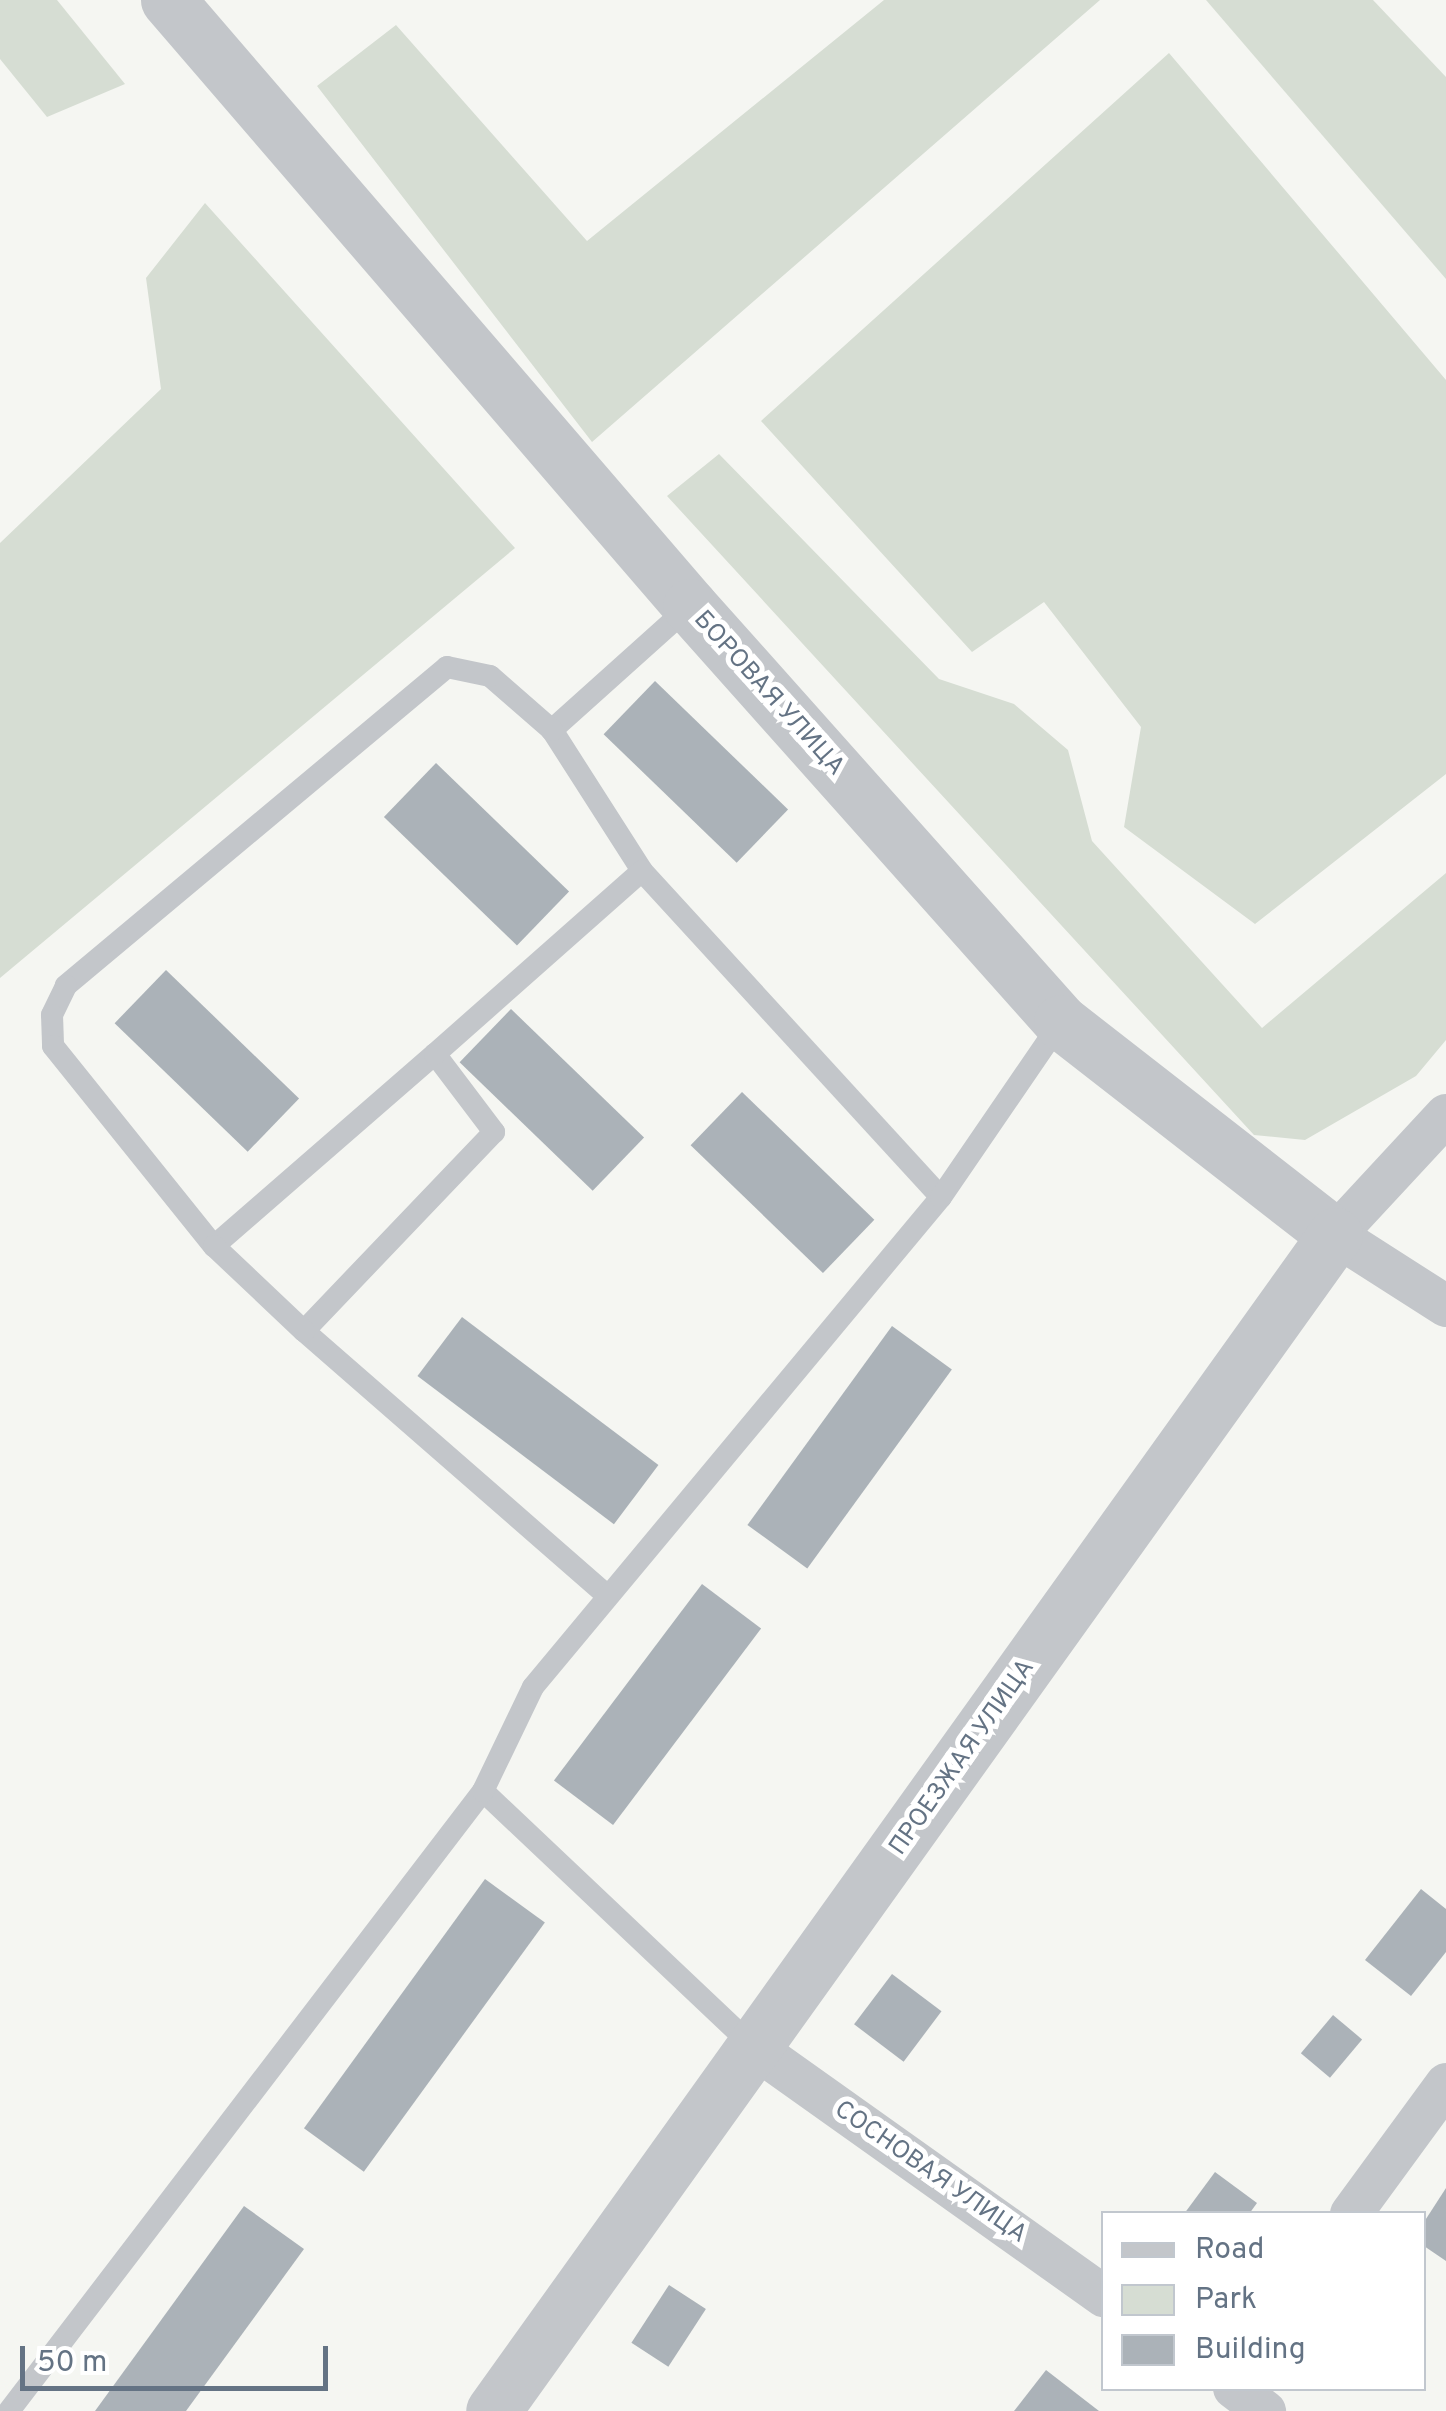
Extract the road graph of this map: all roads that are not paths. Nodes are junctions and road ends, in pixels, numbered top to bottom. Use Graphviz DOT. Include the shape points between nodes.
graph roads {
  1 [pos="168,0"];
  2 [pos="690,606"];
  3 [pos="552,730"];
  4 [pos="642,870"];
  5 [pos="1061,1022"];
  6 [pos="435,1054"];
  7 [pos="1446,1115"];
  8 [pos="941,1196"];
  9 [pos="1335,1235"];
  10 [pos="214,1246"];
  11 [pos="1446,1306"];
  12 [pos="304,1331"];
  13 [pos="608,1596"];
  14 [pos="482,1791"];
  15 [pos="756,2049"];
  16 [pos="1446,2084"];
  17 [pos="1354,2211"];
  18 [pos="1101,2294"];
  19 [pos="34,2378"];
  20 [pos="1222,2391"];
  21 [pos="1238,2391"];
  22 [pos="9,2411"];
  23 [pos="28,2411"];
  24 [pos="493,2411"];
  25 [pos="1206,2411"];
  26 [pos="1265,2411"];
  1 -- 2 [label="street, БОРОВАЯ УЛИЦА"];
  2 -- 3 [label="lane"];
  2 -- 5 [label="street, БОРОВАЯ УЛИЦА"];
  3 -- 4 [label="lane"];
  3 -- 10 [label="lane" via="490,676 447,667 66,986 52,1015 52,1046"];
  4 -- 6 [label="lane"];
  4 -- 8 [label="lane"];
  5 -- 8 [label="lane"];
  5 -- 9 [label="street, БОРОВАЯ УЛИЦА"];
  6 -- 10 [label="lane"];
  6 -- 12 [label="lane" via="494,1132"];
  7 -- 9 [label="street, ПРОЕЗЖАЯ УЛИЦА"];
  8 -- 13 [label="lane"];
  9 -- 11 [label="street, БОРОВАЯ УЛИЦА"];
  9 -- 15 [label="street, ПРОЕЗЖАЯ УЛИЦА"];
  10 -- 12 [label="lane"];
  12 -- 13 [label="lane"];
  13 -- 14 [label="lane" via="533,1687"];
  14 -- 15 [label="lane"];
  14 -- 19 [label="lane"];
  15 -- 18 [label="street, СОСНОВАЯ УЛИЦА"];
  15 -- 24 [label="street, ПРОЕЗЖАЯ УЛИЦА"];
  16 -- 17 [label="street"];
  19 -- 22 [label="lane"];
  19 -- 23 [label="lane"];
  20 -- 25 [label="street"];
  21 -- 26 [label="street"];
}
